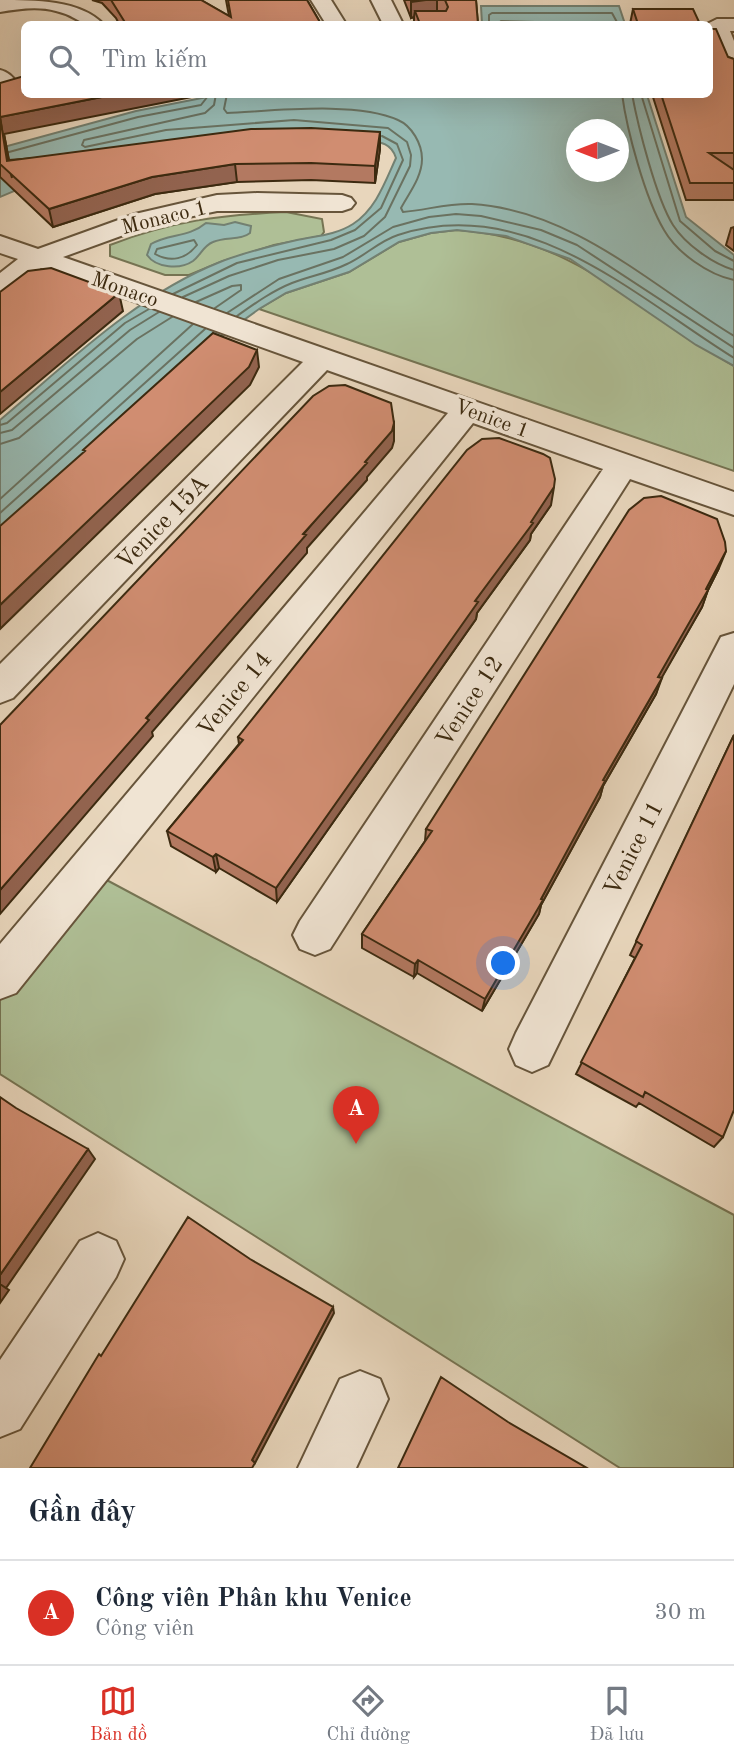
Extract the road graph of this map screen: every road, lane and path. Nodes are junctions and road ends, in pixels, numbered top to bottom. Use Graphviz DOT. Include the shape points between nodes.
graph roads {
  1 [pos="321,0"];
  2 [pos="381,0"];
  3 [pos="0,6"];
  4 [pos="91,21"];
  5 [pos="333,21"];
  6 [pos="392,21"];
  7 [pos="726,25"];
  8 [pos="734,67"];
  9 [pos="342,202"];
  10 [pos="0,244"];
  11 [pos="37,258"];
  12 [pos="0,286"];
  13 [pos="250,331"];
  14 [pos="324,357"];
  15 [pos="468,409"];
  16 [pos="622,466"];
  17 [pos="734,504"];
  18 [pos="734,647"];
  19 [pos="0,688"];
  20 [pos="316,935"];
  21 [pos="0,978"];
  22 [pos="532,1049"];
  23 [pos="97,1259"];
  24 [pos="360,1399"];
  25 [pos="0,1409"];
  26 [pos="326,1468"];
  1 -- 5 [label="lane"];
  2 -- 6 [label="lane"];
  3 -- 4 [label="lane" via="50,0 83,10"];
  7 -- 8 [label="lane"];
  9 -- 11 [label="lane, Monaco 1" via="217,203 144,219"];
  10 -- 11 [label="lane, Monaco"];
  11 -- 12 [label="lane, Monaco 1"];
  11 -- 13 [label="lane, Monaco"];
  13 -- 14 [label="lane, Venice 1"];
  14 -- 15 [label="lane, Venice 1"];
  14 -- 19 [label="lane, Venice 15A"];
  15 -- 16 [label="lane, Venice 1"];
  15 -- 21 [label="lane, Venice 14"];
  16 -- 17 [label="lane, Venice 1"];
  16 -- 20 [label="lane, Venice 12"];
  18 -- 22 [label="lane, Venice 11"];
  23 -- 25 [label="lane"];
  24 -- 26 [label="lane"];
}
